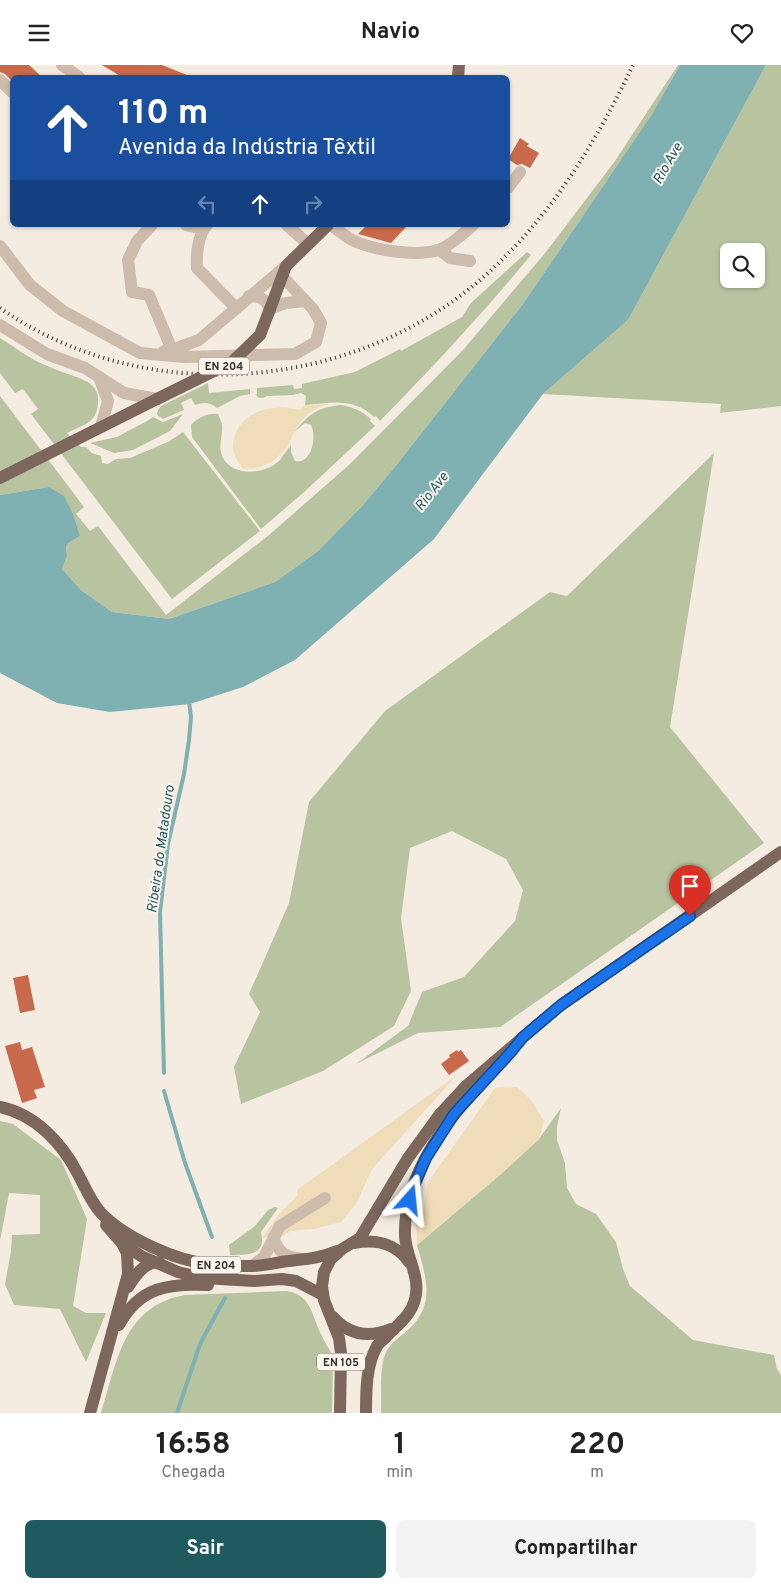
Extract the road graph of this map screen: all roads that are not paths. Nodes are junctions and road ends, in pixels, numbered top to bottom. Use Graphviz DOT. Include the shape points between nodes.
graph roads {
  1 [pos="62,65"];
  2 [pos="76,75"];
  3 [pos="0,80"];
  4 [pos="10,90"];
  5 [pos="520,172"];
  6 [pos="510,185"];
  7 [pos="150,227"];
  8 [pos="205,227"];
  9 [pos="289,227"];
  10 [pos="328,227"];
  11 [pos="333,227"];
  12 [pos="470,227"];
  13 [pos="308,244"];
  14 [pos="0,246"];
  15 [pos="439,250"];
  16 [pos="470,261"];
  17 [pos="284,271"];
  18 [pos="249,296"];
  19 [pos="305,301"];
  20 [pos="236,308"];
  21 [pos="270,309"];
  22 [pos="0,325"];
  23 [pos="199,339"];
  24 [pos="172,349"];
  25 [pos="152,354"];
  26 [pos="196,357"];
  27 [pos="99,377"];
  28 [pos="157,399"];
  29 [pos="101,427"];
  30 [pos="0,478"];
  31 [pos="781,852"];
  32 [pos="775,861"];
  33 [pos="523,1037"];
  34 [pos="0,1107"];
  35 [pos="325,1198"];
  36 [pos="102,1213"];
  37 [pos="273,1238"];
  38 [pos="122,1243"];
  39 [pos="354,1243"];
  40 [pos="342,1249"];
  41 [pos="304,1259"];
  42 [pos="154,1262"];
  43 [pos="252,1266"];
  44 [pos="414,1273"];
  45 [pos="254,1281"];
  46 [pos="124,1295"];
  47 [pos="323,1295"];
  48 [pos="329,1314"];
  49 [pos="394,1329"];
  50 [pos="110,1343"];
  51 [pos="90,1413"];
  52 [pos="340,1413"];
  53 [pos="366,1413"];
  1 -- 2 [label="street"];
  3 -- 4 [label="street"];
  5 -- 6 [label="street"];
  7 -- 24 [label="street" via="137,241 128,260 132,292 149,295"];
  8 -- 20 [label="street" via="197,268"];
  9 -- 13 [label="street"];
  10 -- 13 [label="main road, EN 204"];
  11 -- 15 [label="street" via="352,241 377,248 410,253"];
  12 -- 15 [label="street"];
  13 -- 17 [label="main road, EN 204"];
  14 -- 25 [label="street" via="30,285 63,311 140,353"];
  15 -- 16 [label="street" via="450,258"];
  17 -- 18 [label="street"];
  17 -- 19 [label="street"];
  17 -- 21 [label="main road, EN 204"];
  18 -- 20 [label="street"];
  18 -- 21 [label="street" via="265,300"];
  19 -- 21 [label="street"];
  19 -- 26 [label="street" via="321,323 316,342 295,354"];
  20 -- 23 [label="street"];
  21 -- 28 [label="main road, EN 204, bridge" via="260,335 232,362"];
  22 -- 27 [label="street" via="47,354 85,368"];
  23 -- 24 [label="street"];
  23 -- 26 [label="street"];
  24 -- 25 [label="street"];
  25 -- 26 [label="street"];
  27 -- 28 [label="street" via="124,393"];
  27 -- 29 [label="street" via="108,401"];
  28 -- 29 [label="main road, EN 204"];
  29 -- 30 [label="main road, EN 204"];
  31 -- 32 [label="main road, EN 105"];
  32 -- 33 [label="main road, EN 105" via="561,1005"];
  33 -- 39 [label="main road, EN 105" via="466,1086 440,1114 408,1157 365,1231"];
  33 -- 44 [label="main road, EN 105" via="454,1114 420,1169 406,1214 405,1231 405,1244"];
  34 -- 36 [label="main road, EN 204" via="32,1120 51,1135 71,1160"];
  35 -- 37 [label="street" via="280,1226"];
  36 -- 38 [label="main road, EN 204" via="107,1227"];
  36 -- 43 [label="main road, EN 204" via="136,1240 182,1258 209,1264"];
  37 -- 41 [label="street" via="284,1255"];
  37 -- 43 [label="street" via="264,1257"];
  38 -- 42 [label="main road, EN 204"];
  38 -- 46 [label="main road" via="128,1262"];
  39 -- 40 [label="main road, EN 105"];
  39 -- 44 [label="main road, EN 105" via="383,1243 397,1249 408,1260"];
  40 -- 41 [label="main road, EN 204"];
  40 -- 47 [label="main road, EN 105" via="324,1272"];
  41 -- 43 [label="main road, EN 204"];
  42 -- 43 [label="main road" via="174,1262 207,1269 240,1270"];
  42 -- 45 [label="main road, EN 204" via="178,1272 203,1277"];
  42 -- 46 [label="main road" via="136,1275"];
  44 -- 49 [label="main road, EN 105" via="415,1299 407,1315"];
  45 -- 47 [label="main road, EN 204" via="296,1281"];
  45 -- 50 [label="main road" via="216,1285 184,1283 152,1291 131,1307"];
  46 -- 50 [label="main road"];
  47 -- 48 [label="main road, EN 105"];
  48 -- 49 [label="main road, EN 105" via="352,1332 366,1335"];
  48 -- 52 [label="main road, EN 105" via="341,1353"];
  49 -- 53 [label="main road, EN 105" via="378,1345 372,1362"];
  50 -- 51 [label="main road"];
}
